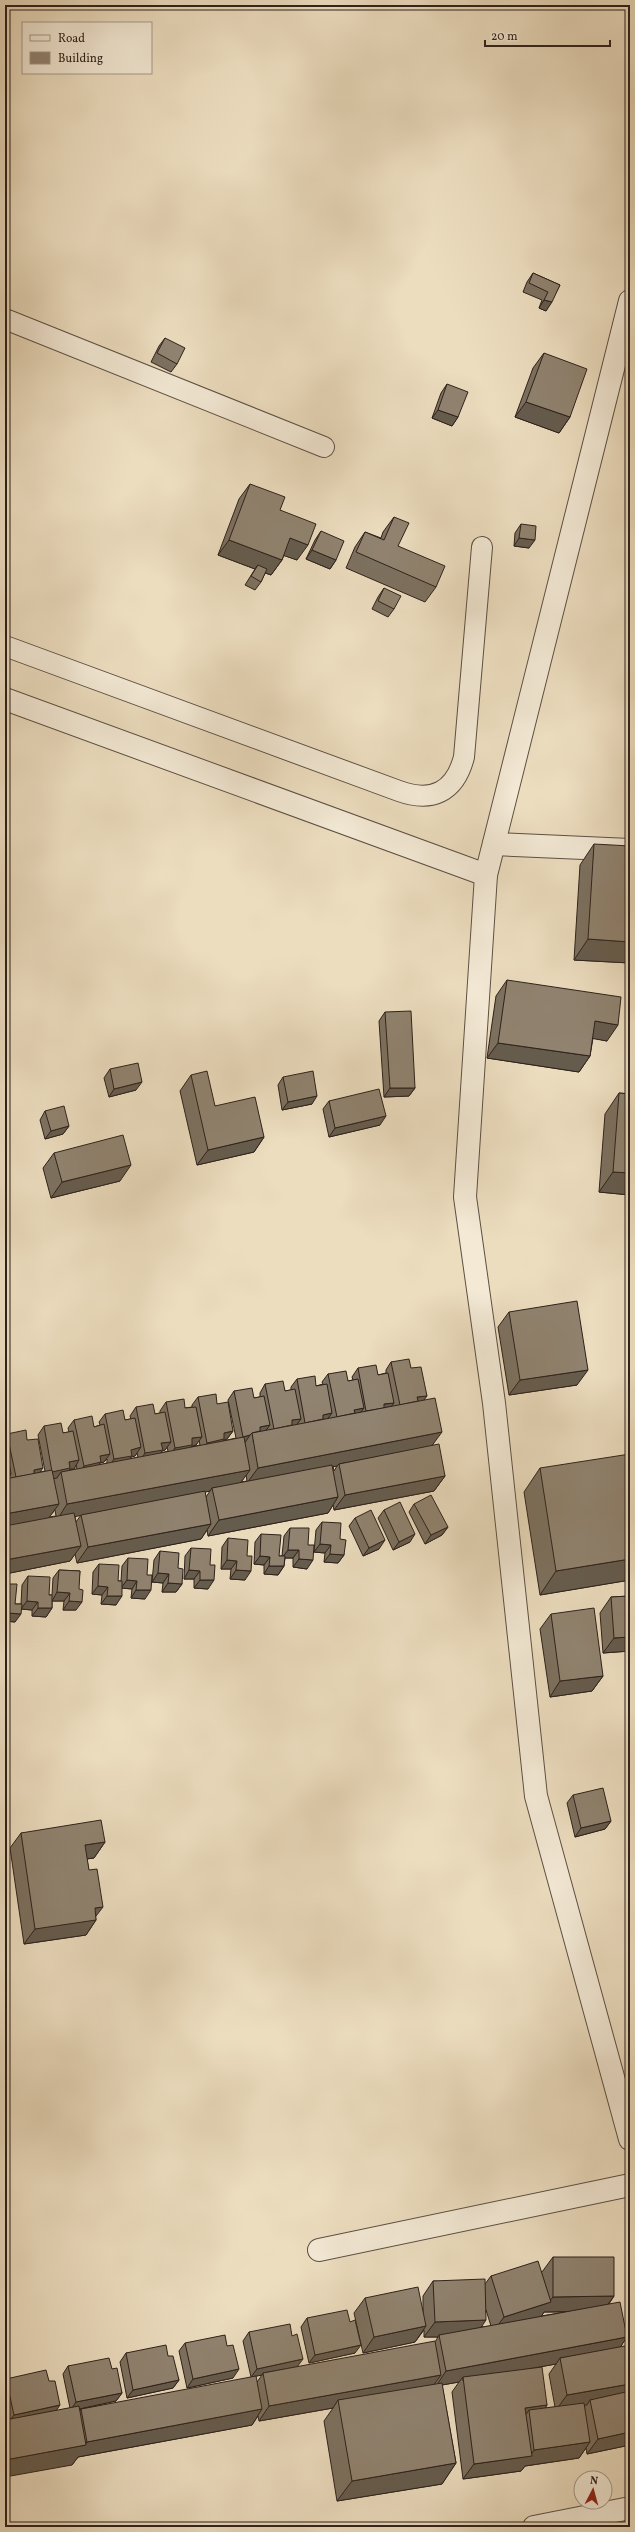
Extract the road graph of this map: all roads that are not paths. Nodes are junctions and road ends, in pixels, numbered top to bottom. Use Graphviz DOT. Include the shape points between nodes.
graph roads {
  1 [pos="630,302"];
  2 [pos="5,319"];
  3 [pos="324,447"];
  4 [pos="482,547"];
  5 [pos="5,646"];
  6 [pos="5,699"];
  7 [pos="494,844"];
  8 [pos="630,850"];
  9 [pos="486,876"];
  10 [pos="630,2139"];
  11 [pos="630,2185"];
  12 [pos="320,2250"];
  13 [pos="630,2508"];
  14 [pos="534,2527"];
  1 -- 7 [label="street"];
  2 -- 3 [label="lane"];
  4 -- 5 [label="lane" via="464,757 453,782 442,791 428,796 413,796 399,792"];
  6 -- 9 [label="street"];
  7 -- 8 [label="street"];
  7 -- 9 [label="street"];
  9 -- 10 [label="street" via="465,1197 494,1403 536,1796"];
  11 -- 12 [label="street"];
  13 -- 14 [label="street"];
}
